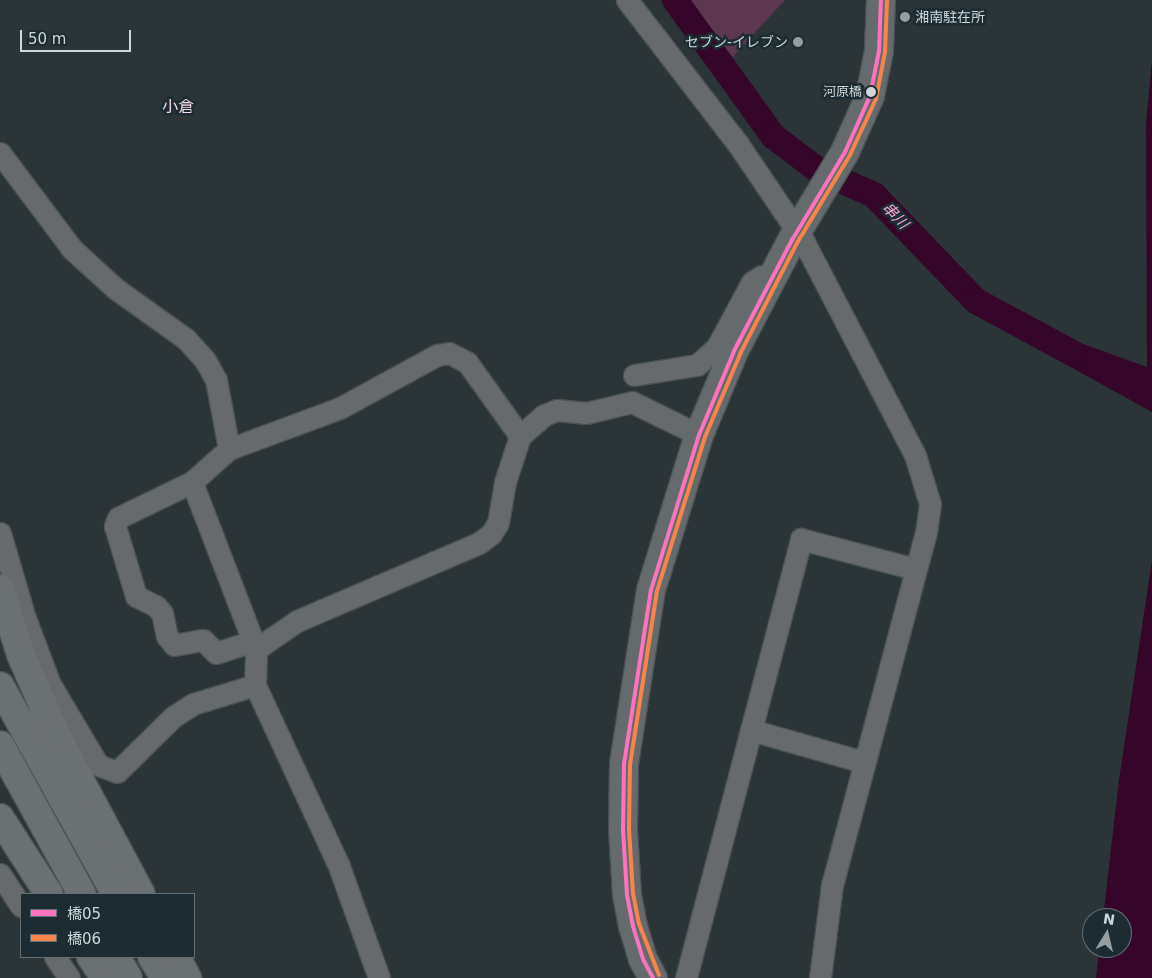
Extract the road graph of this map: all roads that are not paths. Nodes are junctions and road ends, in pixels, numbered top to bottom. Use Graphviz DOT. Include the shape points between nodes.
graph roads {
  1 [pos="627,0"];
  2 [pos="882,0"];
  3 [pos="0,153"];
  4 [pos="799,229"];
  5 [pos="773,276"];
  6 [pos="634,375"];
  7 [pos="698,435"];
  8 [pos="520,436"];
  9 [pos="229,449"];
  10 [pos="192,482"];
  11 [pos="0,533"];
  12 [pos="915,569"];
  13 [pos="0,589"];
  14 [pos="255,645"];
  15 [pos="255,685"];
  16 [pos="0,686"];
  17 [pos="751,730"];
  18 [pos="0,745"];
  19 [pos="863,762"];
  20 [pos="0,818"];
  21 [pos="0,874"];
  22 [pos="48,893"];
  23 [pos="81,893"];
  24 [pos="115,893"];
  25 [pos="141,893"];
  26 [pos="20,904"];
  27 [pos="56,958"];
  28 [pos="153,958"];
  29 [pos="177,958"];
  30 [pos="103,965"];
  31 [pos="69,978"];
  32 [pos="128,978"];
  33 [pos="165,978"];
  34 [pos="187,978"];
  35 [pos="379,978"];
  36 [pos="653,978"];
  37 [pos="686,978"];
  38 [pos="820,978"];
  1 -- 4 [label="street"];
  2 -- 4 [label="main road" via="876,70 870,96 845,152"];
  3 -- 9 [label="street" via="72,249 116,289 186,339 204,360 216,380"];
  4 -- 5 [label="main road"];
  4 -- 12 [label="street" via="915,455 930,504"];
  5 -- 6 [label="street" via="762,276 752,282 717,347 697,365"];
  5 -- 7 [label="main road" via="735,349"];
  7 -- 8 [label="street" via="632,402 586,414 557,410 544,415"];
  7 -- 36 [label="main road" via="651,590 624,764 627,895 643,959"];
  8 -- 9 [label="street" via="467,362 449,353 437,355 340,408"];
  8 -- 14 [label="street" via="505,482 498,523 491,534 479,543 297,621"];
  9 -- 10 [label="street"];
  10 -- 14 [label="street"];
  10 -- 14 [label="street" via="118,518 115,526 136,596 156,606 162,613 174,645 203,640 216,653"];
  11 -- 15 [label="street" via="25,618 50,684 103,768 117,772 173,717 193,704"];
  12 -- 17 [label="street" via="801,540"];
  12 -- 19 [label="street"];
  13 -- 25 [label="highway" via="21,655 56,735"];
  14 -- 15 [label="street"];
  15 -- 35 [label="street" via="339,866"];
  16 -- 24 [label="highway"];
  17 -- 19 [label="street"];
  17 -- 37 [label="street"];
  18 -- 23 [label="highway"];
  19 -- 38 [label="street" via="832,885"];
  20 -- 22 [label="highway"];
  21 -- 26 [label="street"];
  27 -- 31 [label="street"];
  28 -- 33 [label="highway"];
  29 -- 34 [label="highway"];
  30 -- 32 [label="highway"];
}
